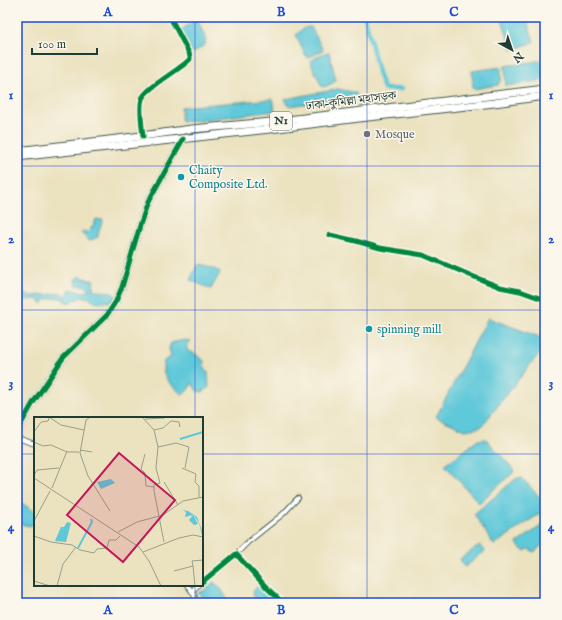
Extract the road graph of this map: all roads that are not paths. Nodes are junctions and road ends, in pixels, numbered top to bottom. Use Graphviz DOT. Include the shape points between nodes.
graph roads {
  1 [pos="170,17"];
  2 [pos="545,89"];
  3 [pos="545,96"];
  4 [pos="143,136"];
  5 [pos="183,139"];
  6 [pos="17,151"];
  7 [pos="17,157"];
  8 [pos="330,235"];
  9 [pos="545,300"];
  10 [pos="17,431"];
  11 [pos="17,438"];
  12 [pos="34,444"];
  13 [pos="298,498"];
  14 [pos="236,554"];
  15 [pos="203,581"];
  16 [pos="188,586"];
  17 [pos="197,586"];
  18 [pos="192,591"];
  19 [pos="192,603"];
  20 [pos="283,603"];
  1 -- 4 [label="street" via="190,59 145,92 141,119"];
  2 -- 4 [label="highway, ঢাকা–কুমিল্লা মহাসড়ক / N1"];
  3 -- 5 [label="highway, ঢাকা–কুমিল্লা মহাসড়ক / N1"];
  4 -- 6 [label="highway, ঢাকা–কুমিল্লা মহাসড়ক / N1"];
  5 -- 7 [label="highway, ঢাকা–কুমিল্লা মহাসড়ক / N1"];
  5 -- 10 [label="street" via="148,202 116,301 107,315 63,358"];
  8 -- 9 [label="street" via="380,248 423,255 472,276"];
  11 -- 12 [label="street"];
  13 -- 14 [label="street"];
  14 -- 15 [label="street"];
  14 -- 20 [label="street"];
  16 -- 18 [label="street"];
  17 -- 18 [label="street"];
  18 -- 19 [label="street" via="195,599"];
}
